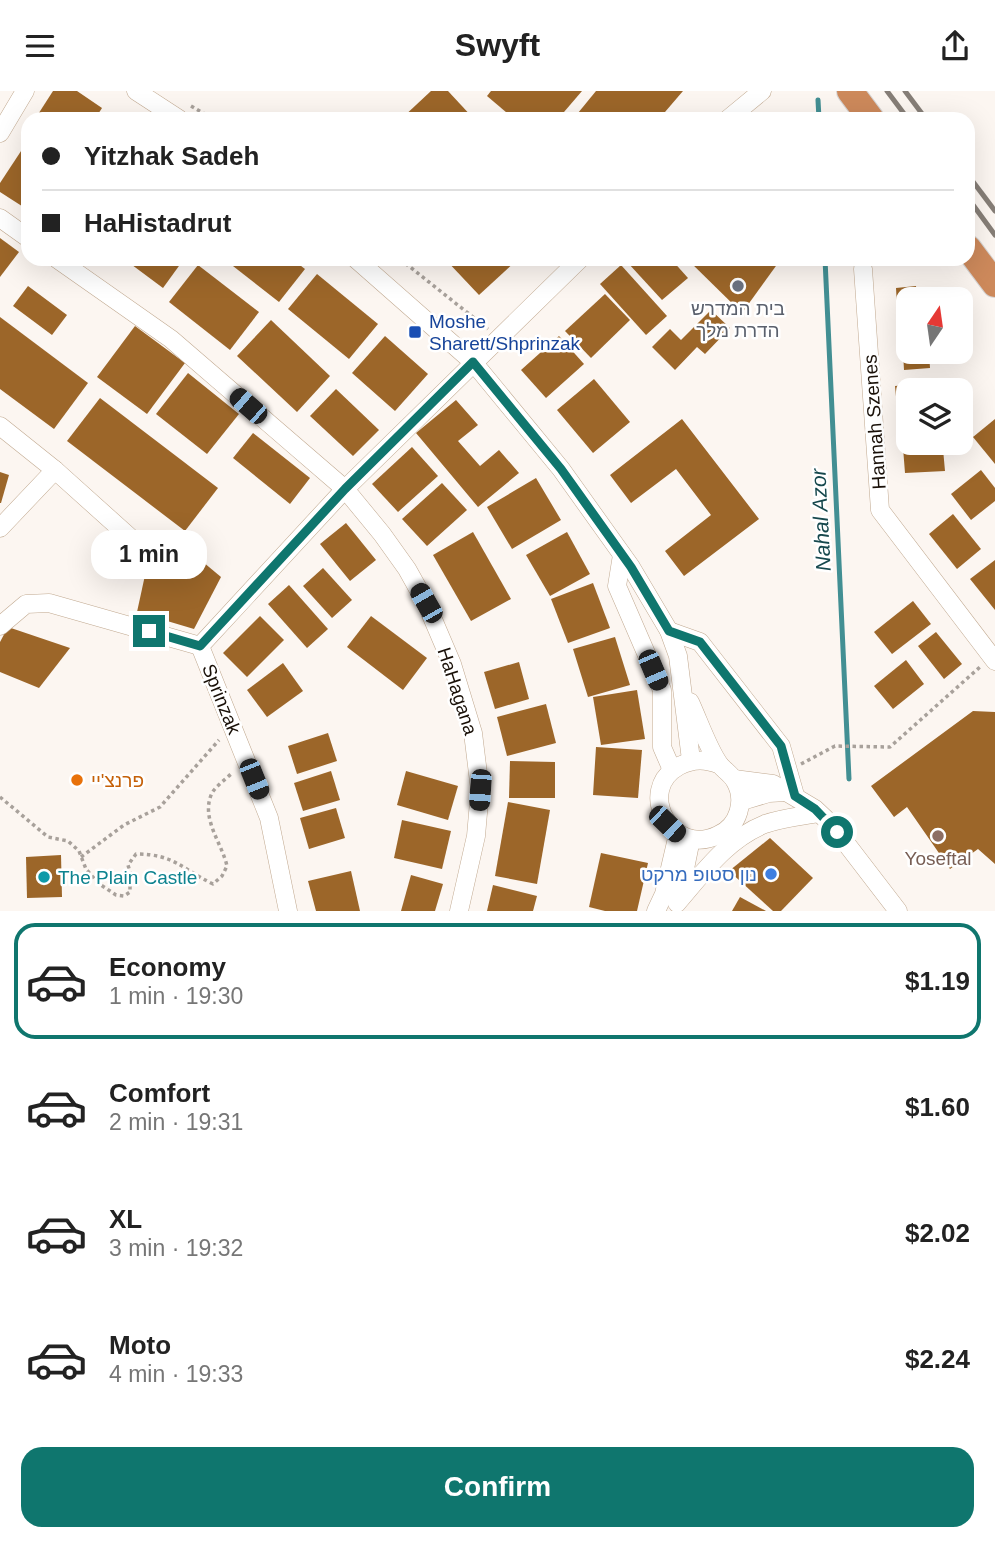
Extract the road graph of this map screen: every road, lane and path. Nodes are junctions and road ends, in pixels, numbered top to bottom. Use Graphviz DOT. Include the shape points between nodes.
graph roads {
  1 [pos="25,91"];
  2 [pos="135,91"];
  3 [pos="761,91"];
  4 [pos="850,91"];
  5 [pos="168,112"];
  6 [pos="736,112"];
  7 [pos="866,112"];
  8 [pos="0,133"];
  9 [pos="0,218"];
  10 [pos="21,233"];
  11 [pos="975,257"];
  12 [pos="67,266"];
  13 [pos="364,266"];
  14 [pos="409,266"];
  15 [pos="573,266"];
  16 [pos="863,269"];
  17 [pos="995,284"];
  18 [pos="500,339"];
  19 [pos="473,362"];
  20 [pos="0,426"];
  21 [pos="55,470"];
  22 [pos="345,489"];
  23 [pos="0,528"];
  24 [pos="144,550"];
  25 [pos="622,555"];
  26 [pos="0,626"];
  27 [pos="669,631"];
  28 [pos="200,646"];
  29 [pos="993,659"];
  30 [pos="684,690"];
  31 [pos="232,726"];
  32 [pos="246,759"];
  33 [pos="691,760"];
  34 [pos="720,765"];
  35 [pos="672,770"];
  36 [pos="787,771"];
  37 [pos="734,779"];
  38 [pos="791,794"];
  39 [pos="0,797"];
  40 [pos="742,801"];
  41 [pos="819,813"];
  42 [pos="684,836"];
  43 [pos="81,857"];
  44 [pos="676,907"];
  45 [pos="288,911"];
  46 [pos="459,911"];
  47 [pos="656,911"];
  48 [pos="898,911"];
  1 -- 8 [label="street"];
  2 -- 5 [label="street"];
  3 -- 6 [label="street"];
  4 -- 7 [label="highway"];
  9 -- 10 [label="street"];
  11 -- 17 [label="highway"];
  12 -- 22 [label="street, HaHagana" via="170,339"];
  13 -- 19 [label="street"];
  14 -- 18 [label="path"];
  15 -- 18 [label="street, Sprinzak"];
  16 -- 29 [label="street, Hannah Szenes" via="880,510"];
  18 -- 19 [label="street, Sprinzak"];
  19 -- 22 [label="street, Sprinzak"];
  19 -- 25 [label="street" via="561,469"];
  20 -- 21 [label="street"];
  21 -- 23 [label="street"];
  21 -- 24 [label="street"];
  22 -- 28 [label="street, Sprinzak"];
  22 -- 46 [label="street, HaHagana" via="407,569 426,603 452,664 473,733 480,790 477,836"];
  25 -- 27 [label="street"];
  25 -- 35 [label="street" via="617,586 662,691 662,747"];
  26 -- 28 [label="street" via="26,604 49,603"];
  27 -- 30 [label="street"];
  27 -- 36 [label="street" via="700,642 781,746"];
  28 -- 31 [label="street, Sprinzak"];
  29 -- 36 [label="path" via="890,747 835,746"];
  30 -- 33 [label="street"];
  30 -- 34 [label="street"];
  31 -- 32 [label="street, Sprinzak"];
  31 -- 43 [label="path" via="160,807 124,825"];
  32 -- 43 [label="path" via="213,792 208,807 212,833 227,866 213,884 166,857 136,855 128,865 130,892 116,895 98,883"];
  32 -- 45 [label="street, Sprinzak" via="269,818"];
  33 -- 34 [label="street"];
  33 -- 35 [label="street"];
  34 -- 37 [label="street"];
  35 -- 42 [label="street" via="659,796 661,811 667,824"];
  36 -- 38 [label="street"];
  37 -- 38 [label="street" via="773,784"];
  37 -- 40 [label="street"];
  38 -- 40 [label="street" via="769,793"];
  38 -- 41 [label="street"];
  39 -- 43 [label="path" via="48,837 68,841"];
  40 -- 42 [label="street" via="732,824 721,834 706,840"];
  41 -- 44 [label="street" via="768,823 741,835 714,859"];
  41 -- 48 [label="street"];
  42 -- 44 [label="street" via="684,878"];
  42 -- 47 [label="street"];
}
